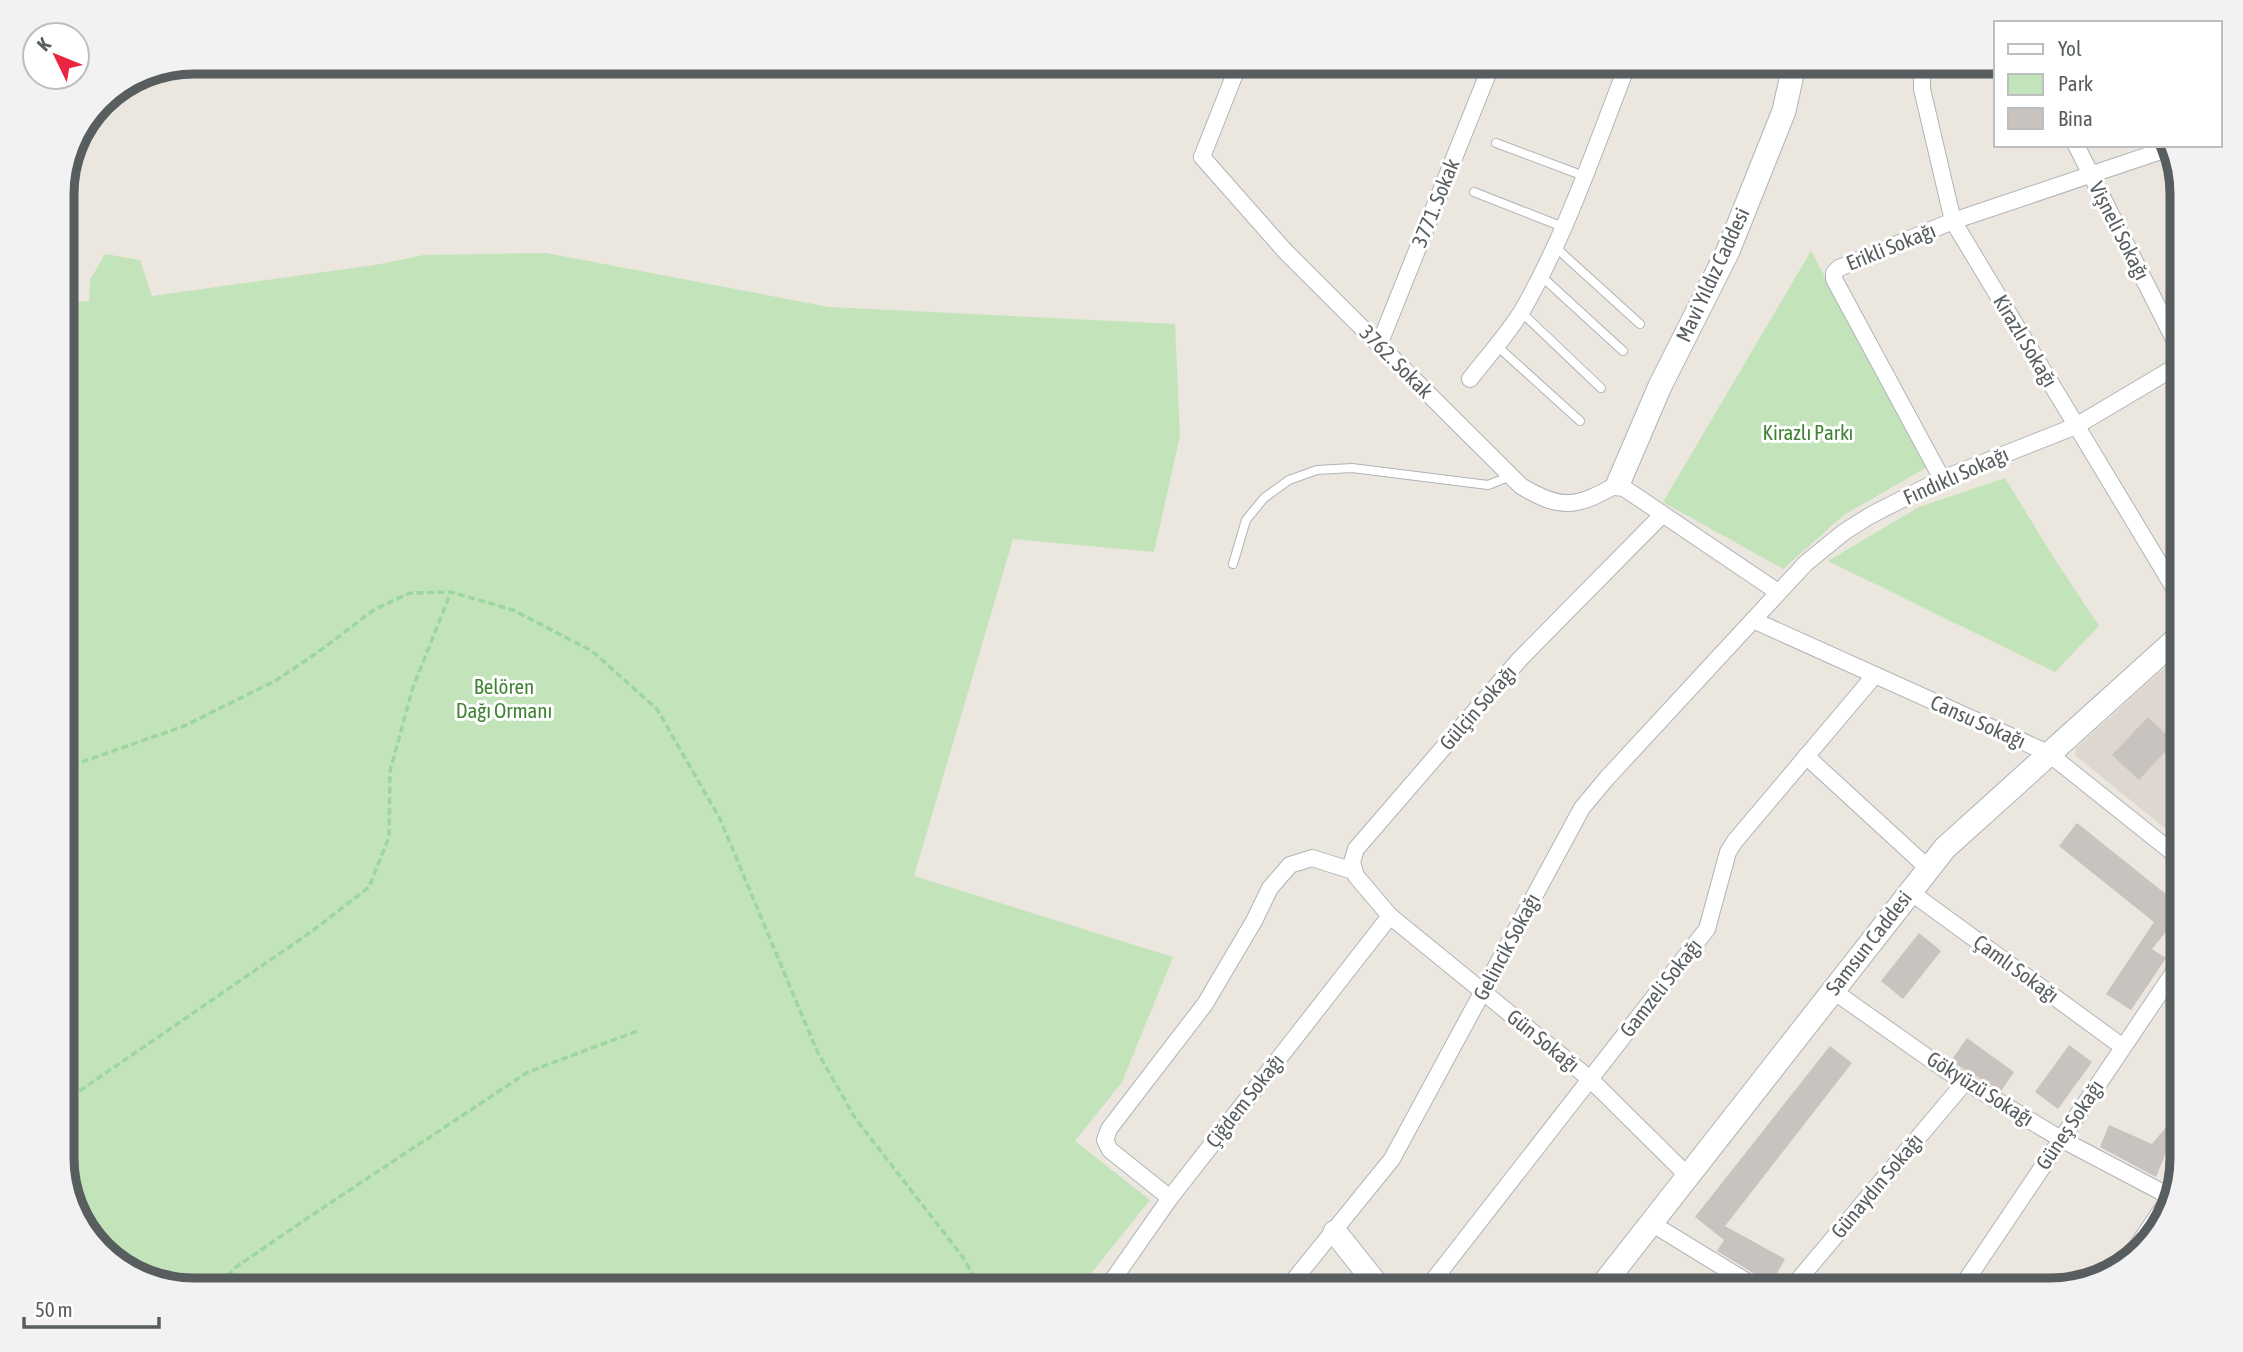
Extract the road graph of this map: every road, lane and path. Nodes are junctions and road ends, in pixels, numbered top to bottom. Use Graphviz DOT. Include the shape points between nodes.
graph roads {
  1 [pos="1235,74"];
  2 [pos="1488,74"];
  3 [pos="1624,74"];
  4 [pos="1792,74"];
  5 [pos="1922,74"];
  6 [pos="1496,143"];
  7 [pos="2077,147"];
  8 [pos="2161,151"];
  9 [pos="2091,175"];
  10 [pos="1584,176"];
  11 [pos="1474,192"];
  12 [pos="1953,221"];
  13 [pos="1563,227"];
  14 [pos="1554,246"];
  15 [pos="1540,274"];
  16 [pos="1521,312"];
  17 [pos="1640,324"];
  18 [pos="2169,330"];
  19 [pos="1379,345"];
  20 [pos="1496,345"];
  21 [pos="1623,351"];
  22 [pos="2169,371"];
  23 [pos="1471,379"];
  24 [pos="1601,388"];
  25 [pos="1580,421"];
  26 [pos="2076,426"];
  27 [pos="1511,476"];
  28 [pos="1942,479"];
  29 [pos="1618,484"];
  30 [pos="1662,514"];
  31 [pos="1233,564"];
  32 [pos="2169,580"];
  33 [pos="451,592"];
  34 [pos="1777,593"];
  35 [pos="1753,620"];
  36 [pos="2169,645"];
  37 [pos="1875,675"];
  38 [pos="2048,753"];
  39 [pos="1807,757"];
  40 [pos="74,765"];
  41 [pos="2170,850"];
  42 [pos="1928,868"];
  43 [pos="1353,871"];
  44 [pos="1909,891"];
  45 [pos="1390,916"];
  46 [pos="2170,978"];
  47 [pos="1832,990"];
  48 [pos="1482,993"];
  49 [pos="637,1031"];
  50 [pos="2123,1047"];
  51 [pos="1590,1079"];
  52 [pos="1965,1082"];
  53 [pos="74,1095"];
  54 [pos="2061,1139"];
  55 [pos="1688,1176"];
  56 [pos="2164,1193"];
  57 [pos="1170,1198"];
  58 [pos="1651,1223"];
  59 [pos="1335,1232"];
  60 [pos="225,1278"];
  61 [pos="975,1278"];
  62 [pos="1114,1278"];
  63 [pos="1296,1278"];
  64 [pos="1372,1278"];
  65 [pos="1435,1278"];
  66 [pos="1608,1278"];
  67 [pos="1740,1278"];
  68 [pos="1800,1278"];
  69 [pos="1968,1278"];
  1 -- 19 [label="street, 3762. Sokak" via="1202,157 1285,251"];
  2 -- 19 [label="street, 3771. Sokak"];
  3 -- 10 [label="street"];
  4 -- 29 [label="street, Mavi Yıldız Caddesi" via="1784,111 1728,251 1660,386"];
  5 -- 12 [label="street, Kirazlı Sokağı"];
  6 -- 10 [label="lane"];
  7 -- 9 [label="street, Vişneli Sokağı"];
  8 -- 9 [label="street, Erikli Sokağı"];
  9 -- 12 [label="street, Erikli Sokağı"];
  9 -- 18 [label="street, Vişneli Sokağı"];
  10 -- 13 [label="street"];
  11 -- 13 [label="lane"];
  12 -- 26 [label="street, Kirazlı Sokağı"];
  12 -- 28 [label="street, Erikli Sokağı" via="1834,273"];
  13 -- 14 [label="street"];
  14 -- 15 [label="street"];
  14 -- 17 [label="lane"];
  15 -- 16 [label="street"];
  15 -- 21 [label="lane"];
  16 -- 20 [label="street"];
  16 -- 24 [label="lane"];
  19 -- 27 [label="street, 3762. Sokak"];
  20 -- 23 [label="street"];
  20 -- 25 [label="lane"];
  22 -- 26 [label="street, Fındıklı Sokağı"];
  26 -- 28 [label="street, Fındıklı Sokağı"];
  26 -- 32 [label="street, Kirazlı Sokağı"];
  27 -- 29 [label="street, 3762. Sokak" via="1543,499 1567,504 1591,499"];
  27 -- 31 [label="lane" via="1488,485 1352,468 1317,470 1264,498 1246,520"];
  28 -- 34 [label="street, Fındıklı Sokağı" via="1843,532"];
  29 -- 30 [label="street"];
  30 -- 34 [label="street"];
  30 -- 43 [label="street, Gülçin Sokağı" via="1511,669 1356,849"];
  33 -- 40 [label="path" via="410,593 374,609 275,681 184,726"];
  33 -- 53 [label="path" via="414,687 390,771 389,836 369,887"];
  33 -- 61 [label="path" via="513,610 592,651 657,709 720,819 817,1051 855,1118"];
  34 -- 35 [label="street, Fındıklı Sokağı"];
  35 -- 37 [label="street, Cansu Sokağı"];
  35 -- 48 [label="street, Gelincik Sokağı" via="1587,802"];
  36 -- 38 [label="street, Samsun Caddesi"];
  37 -- 38 [label="street, Cansu Sokağı"];
  37 -- 39 [label="street, Gamzeli Sokağı"];
  38 -- 41 [label="street, Cansu Sokağı"];
  38 -- 42 [label="street, Samsun Caddesi"];
  39 -- 42 [label="street"];
  39 -- 51 [label="street, Gamzeli Sokağı" via="1731,847 1707,929"];
  42 -- 44 [label="street, Samsun Caddesi"];
  43 -- 45 [label="street"];
  43 -- 57 [label="street" via="1312,858 1290,865 1270,888 1205,1004 1109,1129 1105,1140 1110,1150"];
  44 -- 47 [label="street, Samsun Caddesi"];
  44 -- 50 [label="street, Çamlı Sokağı"];
  45 -- 48 [label="street, Gün Sokağı"];
  45 -- 57 [label="street, Çiğdem Sokağı"];
  46 -- 50 [label="street, Güneş Sokağı"];
  47 -- 52 [label="street, Gökyüzü Sokağı"];
  47 -- 55 [label="street, Samsun Caddesi"];
  48 -- 51 [label="street, Gün Sokağı"];
  48 -- 59 [label="street, Gelincik Sokağı" via="1392,1160"];
  49 -- 60 [label="path" via="528,1072 288,1231"];
  50 -- 54 [label="street, Güneş Sokağı"];
  51 -- 55 [label="street, Gün Sokağı"];
  51 -- 65 [label="street, Gamzeli Sokağı"];
  52 -- 54 [label="street, Gökyüzü Sokağı"];
  52 -- 68 [label="street, Günaydın Sokağı"];
  54 -- 56 [label="street, Gökyüzü Sokağı"];
  54 -- 69 [label="street, Güneş Sokağı"];
  55 -- 58 [label="street, Samsun Caddesi"];
  57 -- 62 [label="street, Çiğdem Sokağı"];
  58 -- 66 [label="street, Samsun Caddesi"];
  58 -- 67 [label="street"];
  59 -- 63 [label="street, Gelincik Sokağı"];
  59 -- 64 [label="street"];
}
